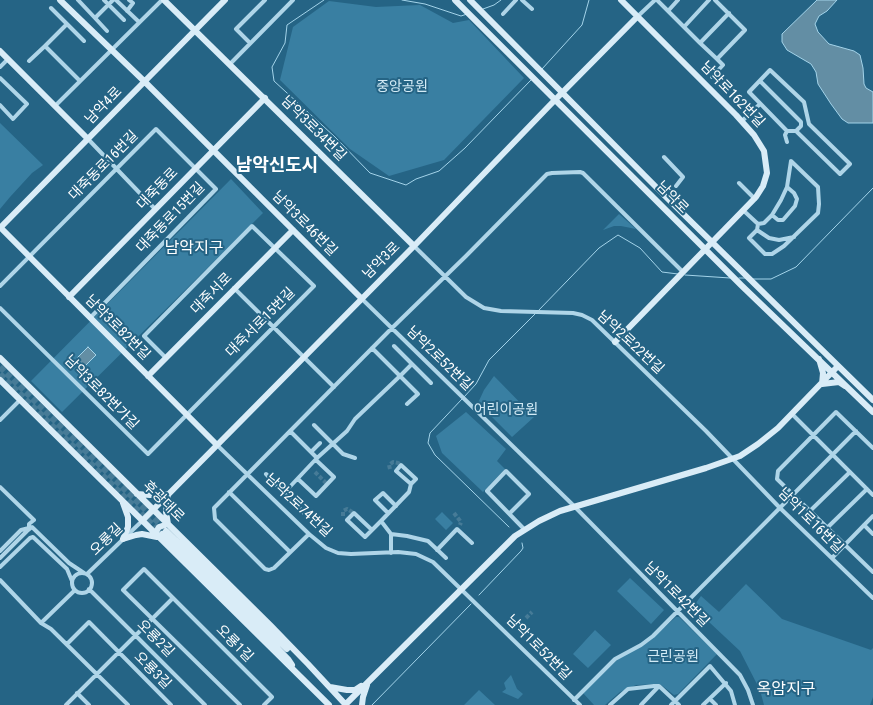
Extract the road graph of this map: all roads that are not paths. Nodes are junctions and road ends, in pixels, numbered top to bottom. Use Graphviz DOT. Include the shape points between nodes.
graph roads {
  1 [pos="60,0"];
  2 [pos="78,0"];
  3 [pos="104,0"];
  4 [pos="115,0"];
  5 [pos="129,0"];
  6 [pos="163,0"];
  7 [pos="225,0"];
  8 [pos="264,0"];
  9 [pos="293,0"];
  10 [pos="516,0"];
  11 [pos="522,0"];
  12 [pos="621,0"];
  13 [pos="656,0"];
  14 [pos="678,0"];
  15 [pos="709,0"];
  16 [pos="715,0"];
  17 [pos="458,2"];
  18 [pos="473,2"];
  19 [pos="108,5"];
  20 [pos="51,8"];
  21 [pos="532,9"];
  22 [pos="127,11"];
  23 [pos="668,11"];
  24 [pos="729,13"];
  25 [pos="503,14"];
  26 [pos="637,17"];
  27 [pos="95,18"];
  28 [pos="124,20"];
  29 [pos="139,22"];
  30 [pos="66,24"];
  31 [pos="684,27"];
  32 [pos="107,30"];
  33 [pos="195,30"];
  34 [pos="84,41"];
  35 [pos="250,43"];
  36 [pos="700,43"];
  37 [pos="45,46"];
  38 [pos="111,50"];
  39 [pos="0,52"];
  40 [pos="8,59"];
  41 [pos="717,59"];
  42 [pos="30,60"];
  43 [pos="230,64"];
  44 [pos="0,67"];
  45 [pos="712,77"];
  46 [pos="0,78"];
  47 [pos="760,81"];
  48 [pos="80,82"];
  49 [pos="144,82"];
  50 [pos="562,92"];
  51 [pos="265,98"];
  52 [pos="555,100"];
  53 [pos="760,104"];
  54 [pos="0,106"];
  55 [pos="55,106"];
  56 [pos="807,115"];
  57 [pos="742,121"];
  58 [pos="801,124"];
  59 [pos="809,124"];
  60 [pos="787,131"];
  61 [pos="796,131"];
  62 [pos="88,139"];
  63 [pos="787,142"];
  64 [pos="212,150"];
  65 [pos="664,157"];
  66 [pos="195,168"];
  67 [pos="117,169"];
  68 [pos="739,183"];
  69 [pos="676,186"];
  70 [pos="786,187"];
  71 [pos="755,199"];
  72 [pos="155,209"];
  73 [pos="744,211"];
  74 [pos="772,215"];
  75 [pos="758,224"];
  76 [pos="0,228"];
  77 [pos="293,230"];
  78 [pos="757,230"];
  79 [pos="794,237"];
  80 [pos="713,243"];
  81 [pos="414,246"];
  82 [pos="275,248"];
  83 [pos="706,249"];
  84 [pos="29,257"];
  85 [pos="682,272"];
  86 [pos="445,277"];
  87 [pos="0,286"];
  88 [pos="234,288"];
  89 [pos="69,297"];
  90 [pos="362,299"];
  91 [pos="0,308"];
  92 [pos="90,318"];
  93 [pos="273,327"];
  94 [pos="392,328"];
  95 [pos="614,342"];
  96 [pos="394,346"];
  97 [pos="372,348"];
  98 [pos="304,357"];
  99 [pos="0,358"];
  100 [pos="166,358"];
  101 [pos="819,359"];
  102 [pos="412,364"];
  103 [pos="838,366"];
  104 [pos="833,372"];
  105 [pos="148,376"];
  106 [pos="400,376"];
  107 [pos="0,380"];
  108 [pos="431,383"];
  109 [pos="822,384"];
  110 [pos="334,387"];
  111 [pos="848,388"];
  112 [pos="20,400"];
  113 [pos="873,400"];
  114 [pos="407,404"];
  115 [pos="873,412"];
  116 [pos="792,414"];
  117 [pos="187,415"];
  118 [pos="0,420"];
  119 [pos="314,425"];
  120 [pos="290,431"];
  121 [pos="856,431"];
  122 [pos="813,436"];
  123 [pos="320,443"];
  124 [pos="334,444"];
  125 [pos="217,445"];
  126 [pos="873,448"];
  127 [pos="311,452"];
  128 [pos="833,455"];
  129 [pos="355,458"];
  130 [pos="316,459"];
  131 [pos="732,459"];
  132 [pos="850,472"];
  133 [pos="248,474"];
  134 [pos="266,474"];
  135 [pos="298,479"];
  136 [pos="411,484"];
  137 [pos="0,487"];
  138 [pos="866,489"];
  139 [pos="230,492"];
  140 [pos="284,492"];
  141 [pos="137,494"];
  142 [pos="168,494"];
  143 [pos="794,494"];
  144 [pos="873,495"];
  145 [pos="123,502"];
  146 [pos="396,506"];
  147 [pos="574,506"];
  148 [pos="780,507"];
  149 [pos="153,509"];
  150 [pos="811,510"];
  151 [pos="304,513"];
  152 [pos="388,513"];
  153 [pos="510,513"];
  154 [pos="873,516"];
  155 [pos="142,521"];
  156 [pos="381,521"];
  157 [pos="864,525"];
  158 [pos="29,528"];
  159 [pos="828,528"];
  160 [pos="524,529"];
  161 [pos="372,530"];
  162 [pos="164,532"];
  163 [pos="309,534"];
  164 [pos="391,534"];
  165 [pos="873,534"];
  166 [pos="124,539"];
  167 [pos="472,543"];
  168 [pos="845,545"];
  169 [pos="437,550"];
  170 [pos="0,551"];
  171 [pos="290,552"];
  172 [pos="391,553"];
  173 [pos="0,558"];
  174 [pos="446,558"];
  175 [pos="832,558"];
  176 [pos="0,567"];
  177 [pos="873,572"];
  178 [pos="86,574"];
  179 [pos="0,580"];
  180 [pos="72,581"];
  181 [pos="89,589"];
  182 [pos="461,589"];
  183 [pos="75,590"];
  184 [pos="173,598"];
  185 [pos="873,598"];
  186 [pos="677,611"];
  187 [pos="152,618"];
  188 [pos="41,623"];
  189 [pos="135,635"];
  190 [pos="67,644"];
  191 [pos="118,652"];
  192 [pos="96,674"];
  193 [pos="368,683"];
  194 [pos="726,683"];
  195 [pos="659,686"];
  196 [pos="330,687"];
  197 [pos="77,694"];
  198 [pos="710,699"];
  199 [pos="574,700"];
  200 [pos="675,704"];
  201 [pos="66,705"];
  202 [pos="89,705"];
  203 [pos="128,705"];
  204 [pos="171,705"];
  205 [pos="205,705"];
  206 [pos="240,705"];
  207 [pos="264,705"];
  208 [pos="329,705"];
  209 [pos="346,705"];
  210 [pos="362,705"];
  211 [pos="580,705"];
  212 [pos="610,705"];
  213 [pos="641,705"];
  214 [pos="703,705"];
  215 [pos="716,705"];
  216 [pos="735,705"];
  217 [pos="753,705"];
  1 -- 38 [label="street, 남악3로46번길"];
  2 -- 27 [label="street"];
  3 -- 19 [label="street"];
  4 -- 19 [label="street"];
  4 -- 22 [label="street"];
  5 -- 22 [label="street" via="133,3"];
  6 -- 29 [label="street"];
  6 -- 33 [label="street, 남악3로34번길"];
  7 -- 33 [label="street, 남악4로"];
  8 -- 35 [label="street" via="236,29"];
  9 -- 35 [label="street"];
  10 -- 25 [label="street"];
  11 -- 21 [label="street"];
  12 -- 26 [label="street, 남악로162번길"];
  13 -- 23 [label="street"];
  13 -- 26 [label="street"];
  14 -- 23 [label="street"];
  15 -- 31 [label="street"];
  16 -- 24 [label="street"];
  17 -- 52 [label="street, 남악로"];
  18 -- 50 [label="street, 남악로"];
  19 -- 27 [label="street"];
  19 -- 28 [label="street"];
  20 -- 30 [label="street"];
  22 -- 29 [label="street"];
  23 -- 31 [label="street"];
  24 -- 36 [label="street"];
  24 -- 41 [label="street" via="746,30"];
  26 -- 50 [label="street, 남악3로"];
  26 -- 57 [label="street, 남악로162번길"];
  27 -- 32 [label="street"];
  29 -- 38 [label="street"];
  30 -- 34 [label="street"];
  30 -- 37 [label="street"];
  31 -- 36 [label="street"];
  33 -- 43 [label="street, 남악3로34번길"];
  33 -- 49 [label="street, 남악4로"];
  35 -- 43 [label="street"];
  36 -- 41 [label="street"];
  37 -- 42 [label="street"];
  37 -- 48 [label="street"];
  38 -- 48 [label="street"];
  38 -- 49 [label="street, 남악3로46번길"];
  39 -- 40 [label="street"];
  40 -- 44 [label="street"];
  40 -- 55 [label="street"];
  41 -- 45 [label="street" via="723,65"];
  43 -- 51 [label="street, 남악3로34번길"];
  46 -- 54 [label="street" via="27,104 13,118"];
  47 -- 53 [label="street" via="749,92"];
  47 -- 56 [label="street" via="770,70 804,102"];
  47 -- 58 [label="street"];
  48 -- 55 [label="street"];
  49 -- 62 [label="street, 남악4로"];
  49 -- 64 [label="street, 남악3로46번길"];
  50 -- 52 [label="street, 남악3로"];
  50 -- 80 [label="street, 남악로"];
  51 -- 64 [label="street, 대죽동로"];
  51 -- 81 [label="street, 남악3로34번길"];
  52 -- 81 [label="street, 남악3로"];
  52 -- 83 [label="street, 남악로"];
  53 -- 57 [label="street"];
  53 -- 60 [label="street"];
  55 -- 62 [label="street"];
  56 -- 58 [label="street"];
  56 -- 59 [label="street"];
  57 -- 71 [label="street, 남악로162번길" via="758,139 766,158 767,173 760,193"];
  58 -- 59 [label="street"];
  58 -- 61 [label="street"];
  59 -- 61 [label="street" via="850,164 840,174"];
  60 -- 61 [label="street"];
  60 -- 63 [label="street"];
  62 -- 67 [label="street"];
  62 -- 76 [label="street, 남악4로"];
  64 -- 66 [label="street, 대죽동로"];
  64 -- 77 [label="street, 남악3로46번길"];
  65 -- 69 [label="street" via="683,177"];
  66 -- 67 [label="street, 대죽동로16번길" via="156,130"];
  66 -- 72 [label="street, 대죽동로"];
  66 -- 92 [label="street, 대죽동로15번길" via="216,189"];
  67 -- 72 [label="street"];
  67 -- 84 [label="street, 대죽동로16번길"];
  68 -- 71 [label="street"];
  70 -- 74 [label="street"];
  70 -- 74 [label="street" via="794,193 797,199 796,206 783,220 778,220"];
  70 -- 79 [label="street" via="790,161 818,187 818,213"];
  71 -- 73 [label="street, 남악로162번길"];
  72 -- 89 [label="street, 대죽동로"];
  73 -- 75 [label="street"];
  73 -- 80 [label="street, 남악로162번길"];
  74 -- 75 [label="street" via="764,223"];
  75 -- 78 [label="street"];
  76 -- 84 [label="street, 남악3로82번길"];
  77 -- 82 [label="street, 대죽서로"];
  77 -- 90 [label="street, 남악3로46번길"];
  78 -- 79 [label="street" via="769,238 779,240"];
  78 -- 79 [label="street" via="749,238 765,254 772,254"];
  80 -- 83 [label="street, 남악로162번길"];
  80 -- 103 [label="street, 남악로"];
  81 -- 86 [label="street, 남악2로22번길"];
  81 -- 90 [label="street, 남악3로"];
  82 -- 88 [label="street, 대죽서로"];
  82 -- 93 [label="street, 대죽서로15번길" via="314,286"];
  82 -- 100 [label="street" via="252,226 144,336"];
  83 -- 85 [label="street, 남악로162번길"];
  83 -- 101 [label="street, 남악로"];
  84 -- 87 [label="street"];
  84 -- 89 [label="street, 남악3로82번길"];
  85 -- 86 [label="street" via="586,175 580,172 552,173 544,177"];
  85 -- 95 [label="street, 남악로162번길"];
  86 -- 94 [label="street"];
  86 -- 95 [label="street, 남악2로22번길" via="466,297 484,308 501,311 573,313 587,317"];
  88 -- 93 [label="street"];
  88 -- 100 [label="street, 대죽서로"];
  89 -- 92 [label="street, 남악3로82번길"];
  90 -- 94 [label="street, 남악2로52번길"];
  90 -- 98 [label="street, 남악3로"];
  91 -- 117 [label="street, 남악3로82번가길" via="148,454"];
  92 -- 105 [label="street, 남악3로82번길"];
  93 -- 98 [label="street"];
  93 -- 117 [label="street, 대죽서로15번길"];
  94 -- 97 [label="street, 남악2로52번길"];
  94 -- 147 [label="street, 남악2로52번길"];
  95 -- 131 [label="street, 남악2로22번길"];
  96 -- 102 [label="street"];
  97 -- 106 [label="street"];
  97 -- 110 [label="street, 남악2로52번길"];
  98 -- 110 [label="street"];
  98 -- 125 [label="street, 남악3로"];
  99 -- 141 [label="street, 후광대로"];
  100 -- 105 [label="street, 대죽서로"];
  101 -- 104 [label="street, 남악로"];
  101 -- 109 [label="street" via="823,373"];
  102 -- 106 [label="street"];
  102 -- 108 [label="street"];
  103 -- 104 [label="street"];
  103 -- 113 [label="street, 남악로"];
  104 -- 109 [label="street"];
  104 -- 111 [label="street, 남악로"];
  105 -- 117 [label="street, 남악3로82번길"];
  106 -- 114 [label="street" via="418,394"];
  106 -- 124 [label="street" via="355,419"];
  107 -- 112 [label="street, 후광대로"];
  109 -- 111 [label="street" via="839,382"];
  109 -- 116 [label="street"];
  110 -- 120 [label="street, 남악2로52번길"];
  111 -- 115 [label="street, 남악로"];
  112 -- 118 [label="street"];
  112 -- 145 [label="street, 후광대로"];
  116 -- 122 [label="street"];
  116 -- 131 [label="street" via="758,444"];
  117 -- 125 [label="street, 남악3로82번길"];
  119 -- 124 [label="street"];
  120 -- 127 [label="street"];
  120 -- 133 [label="street, 남악2로52번길"];
  121 -- 122 [label="street" via="836,412"];
  121 -- 126 [label="street"];
  121 -- 128 [label="street"];
  122 -- 128 [label="street"];
  122 -- 143 [label="street" via="778,471 777,478"];
  123 -- 127 [label="street"];
  124 -- 129 [label="street" via="346,456"];
  124 -- 130 [label="street"];
  125 -- 133 [label="street, 남악2로74번길"];
  125 -- 142 [label="street, 남악3로"];
  127 -- 130 [label="street"];
  128 -- 132 [label="street"];
  128 -- 143 [label="street"];
  130 -- 135 [label="street"];
  130 -- 135 [label="street" via="334,478 316,496"];
  131 -- 147 [label="street"];
  131 -- 148 [label="street, 남악1로16번길"];
  132 -- 138 [label="street"];
  132 -- 150 [label="street"];
  133 -- 139 [label="street, 남악2로52번길"];
  133 -- 163 [label="street, 남악2로74번길"];
  134 -- 140 [label="street"];
  135 -- 140 [label="street"];
  136 -- 136 [label="street" via="416,479 402,466 396,470"];
  136 -- 146 [label="street" via="409,492"];
  137 -- 158 [label="street" via="34,520 29,524"];
  138 -- 144 [label="street"];
  138 -- 159 [label="street"];
  139 -- 171 [label="street"];
  139 -- 171 [label="street, 남악2로52번길" via="214,508 215,519 265,569 274,568"];
  140 -- 151 [label="street"];
  141 -- 142 [label="street"];
  141 -- 149 [label="street, 후광대로"];
  142 -- 149 [label="street, 남악3로"];
  142 -- 162 [label="street"];
  143 -- 148 [label="street"];
  143 -- 150 [label="street"];
  145 -- 155 [label="street, 후광대로"];
  145 -- 166 [label="street" via="128,518"];
  146 -- 152 [label="street"];
  146 -- 152 [label="street" via="383,493 376,500"];
  147 -- 160 [label="street"];
  147 -- 186 [label="street, 남악1로42번길"];
  148 -- 175 [label="street, 남악1로16번길"];
  148 -- 186 [label="street"];
  149 -- 155 [label="street, 남악3로"];
  149 -- 162 [label="street, 후광대로"];
  150 -- 159 [label="street"];
  152 -- 156 [label="street"];
  153 -- 153 [label="street" via="487,491 506,471 529,494"];
  153 -- 160 [label="street"];
  154 -- 157 [label="street"];
  155 -- 162 [label="street, 후광대로"];
  155 -- 166 [label="street, 오룡길"];
  156 -- 161 [label="street"];
  156 -- 164 [label="street"];
  157 -- 165 [label="street"];
  157 -- 168 [label="street"];
  158 -- 170 [label="street" via="21,530"];
  158 -- 173 [label="street"];
  158 -- 178 [label="street" via="34,528 69,563"];
  159 -- 168 [label="street"];
  160 -- 182 [label="street" via="507,542"];
  161 -- 161 [label="street" via="365,537 348,520 354,513"];
  162 -- 166 [label="street"];
  162 -- 196 [label="street, 후광대로"];
  162 -- 208 [label="street, 후광대로"];
  163 -- 171 [label="street"];
  163 -- 172 [label="street, 남악2로74번길" via="326,548 338,553"];
  164 -- 169 [label="street" via="428,541"];
  164 -- 172 [label="street"];
  166 -- 178 [label="street, 오룡길"];
  167 -- 169 [label="street" via="458,527"];
  168 -- 175 [label="street"];
  168 -- 177 [label="street"];
  169 -- 174 [label="street"];
  172 -- 182 [label="street, 남악2로74번길" via="416,554 433,562"];
  175 -- 185 [label="street, 남악1로16번길"];
  176 -- 180 [label="street" via="34,537 67,569"];
  178 -- 180 [label="street" via="76,575"];
  178 -- 181 [label="street" via="91,580"];
  179 -- 188 [label="street"];
  180 -- 183 [label="street"];
  181 -- 183 [label="street" via="83,592"];
  181 -- 189 [label="street, 오룡2길"];
  182 -- 193 [label="street"];
  182 -- 199 [label="street, 남악1로52번길"];
  183 -- 188 [label="street"];
  184 -- 187 [label="street"];
  184 -- 187 [label="street, 오룡1길" via="144,569 124,590"];
  184 -- 207 [label="street, 오룡1길" via="272,697"];
  186 -- 199 [label="street" via="645,642 615,659"];
  186 -- 217 [label="street, 남악1로42번길" via="740,675"];
  187 -- 189 [label="street"];
  187 -- 206 [label="street, 오룡1길"];
  188 -- 190 [label="street"];
  189 -- 191 [label="street, 오룡3길"];
  189 -- 205 [label="street, 오룡2길"];
  190 -- 191 [label="street, 오룡3길" via="89,622"];
  190 -- 192 [label="street"];
  191 -- 192 [label="street, 오룡3길"];
  191 -- 204 [label="street, 오룡3길"];
  192 -- 197 [label="street, 오룡3길"];
  192 -- 203 [label="street"];
  193 -- 196 [label="street" via="355,690"];
  193 -- 209 [label="street"];
  193 -- 210 [label="street"];
  194 -- 198 [label="street"];
  194 -- 200 [label="street" via="710,666"];
  194 -- 216 [label="street"];
  195 -- 200 [label="street"];
  195 -- 212 [label="street" via="628,689"];
  195 -- 213 [label="street"];
  196 -- 209 [label="street, 후광대로"];
  197 -- 201 [label="street, 오룡3길"];
  197 -- 202 [label="street"];
  198 -- 214 [label="street"];
  198 -- 215 [label="street"];
  199 -- 211 [label="street, 남악1로52번길"];
}
